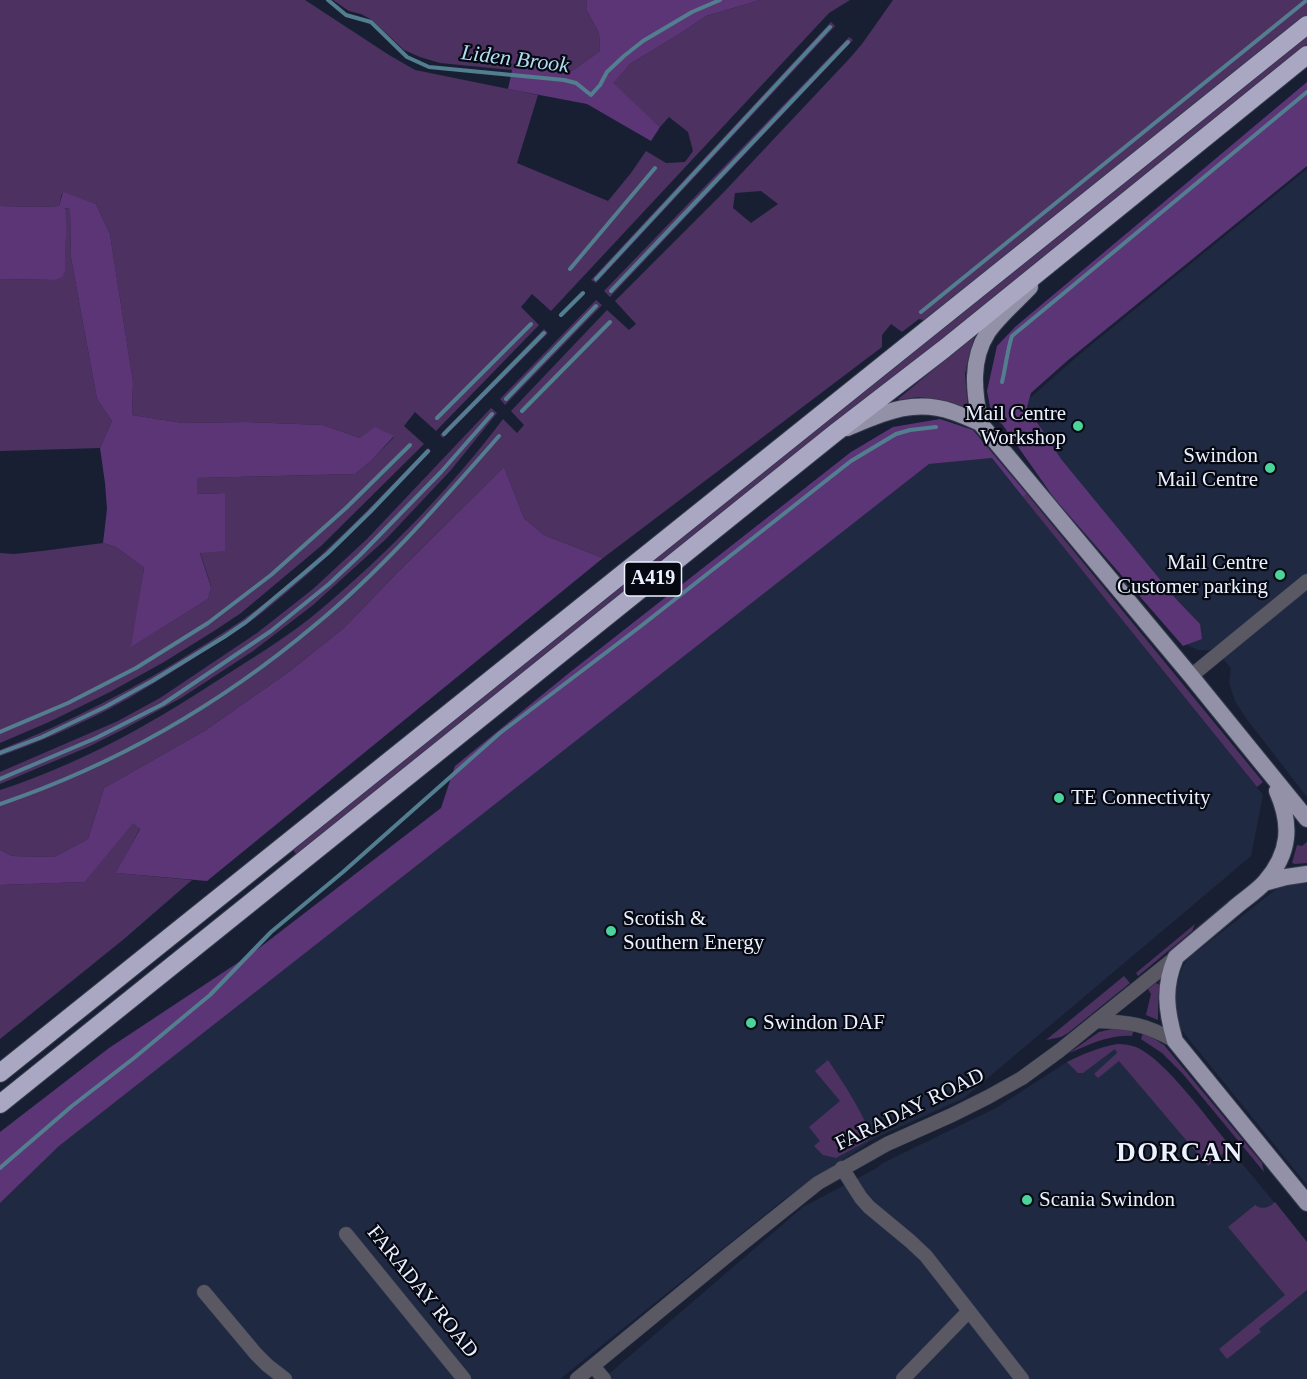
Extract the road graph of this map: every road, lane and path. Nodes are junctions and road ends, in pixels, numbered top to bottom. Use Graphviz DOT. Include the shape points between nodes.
graph roads {
  1 [pos="1307,25"];
  2 [pos="1307,55"];
  3 [pos="1064,250"];
  4 [pos="980,423"];
  5 [pos="836,433"];
  6 [pos="1307,581"];
  7 [pos="1191,676"];
  8 [pos="1269,774"];
  9 [pos="1307,819"];
  10 [pos="1307,874"];
  11 [pos="1264,883"];
  12 [pos="1176,957"];
  13 [pos="1096,1021"];
  14 [pos="1175,1041"];
  15 [pos="0,1073"];
  16 [pos="0,1104"];
  17 [pos="842,1168"];
  18 [pos="1307,1203"];
  19 [pos="345,1234"];
  20 [pos="204,1292"];
  21 [pos="969,1311"];
  22 [pos="593,1366"];
  23 [pos="285,1379"];
  24 [pos="464,1379"];
  25 [pos="577,1379"];
  26 [pos="604,1379"];
  27 [pos="903,1379"];
  28 [pos="1022,1379"];
  1 -- 15 [label="highway, A419"];
  2 -- 3 [label="highway, A419"];
  3 -- 4 [label="main road" via="983,341 974,378"];
  3 -- 5 [label="highway, A419"];
  4 -- 5 [label="main road" via="945,409 915,406 886,412"];
  4 -- 7 [label="main road"];
  5 -- 16 [label="highway, A419"];
  6 -- 7 [label="street"];
  7 -- 8 [label="main road"];
  8 -- 9 [label="main road"];
  8 -- 11 [label="main road, FARADAY ROAD" via="1282,803 1288,832 1283,852"];
  10 -- 11 [label="main road, FARADAY ROAD"];
  11 -- 12 [label="main road, FARADAY ROAD"];
  12 -- 13 [label="street, FARADAY ROAD"];
  12 -- 14 [label="main road" via="1166,997"];
  13 -- 14 [label="street" via="1140,1025"];
  13 -- 17 [label="street, FARADAY ROAD" via="1014,1083"];
  14 -- 18 [label="main road"];
  17 -- 21 [label="street" via="861,1198 926,1256"];
  17 -- 22 [label="street, FARADAY ROAD" via="797,1199"];
  19 -- 24 [label="street, FARADAY ROAD"];
  20 -- 23 [label="street" via="256,1354"];
  21 -- 27 [label="street"];
  21 -- 28 [label="street"];
  22 -- 25 [label="street, FARADAY ROAD"];
  22 -- 26 [label="street"];
}
